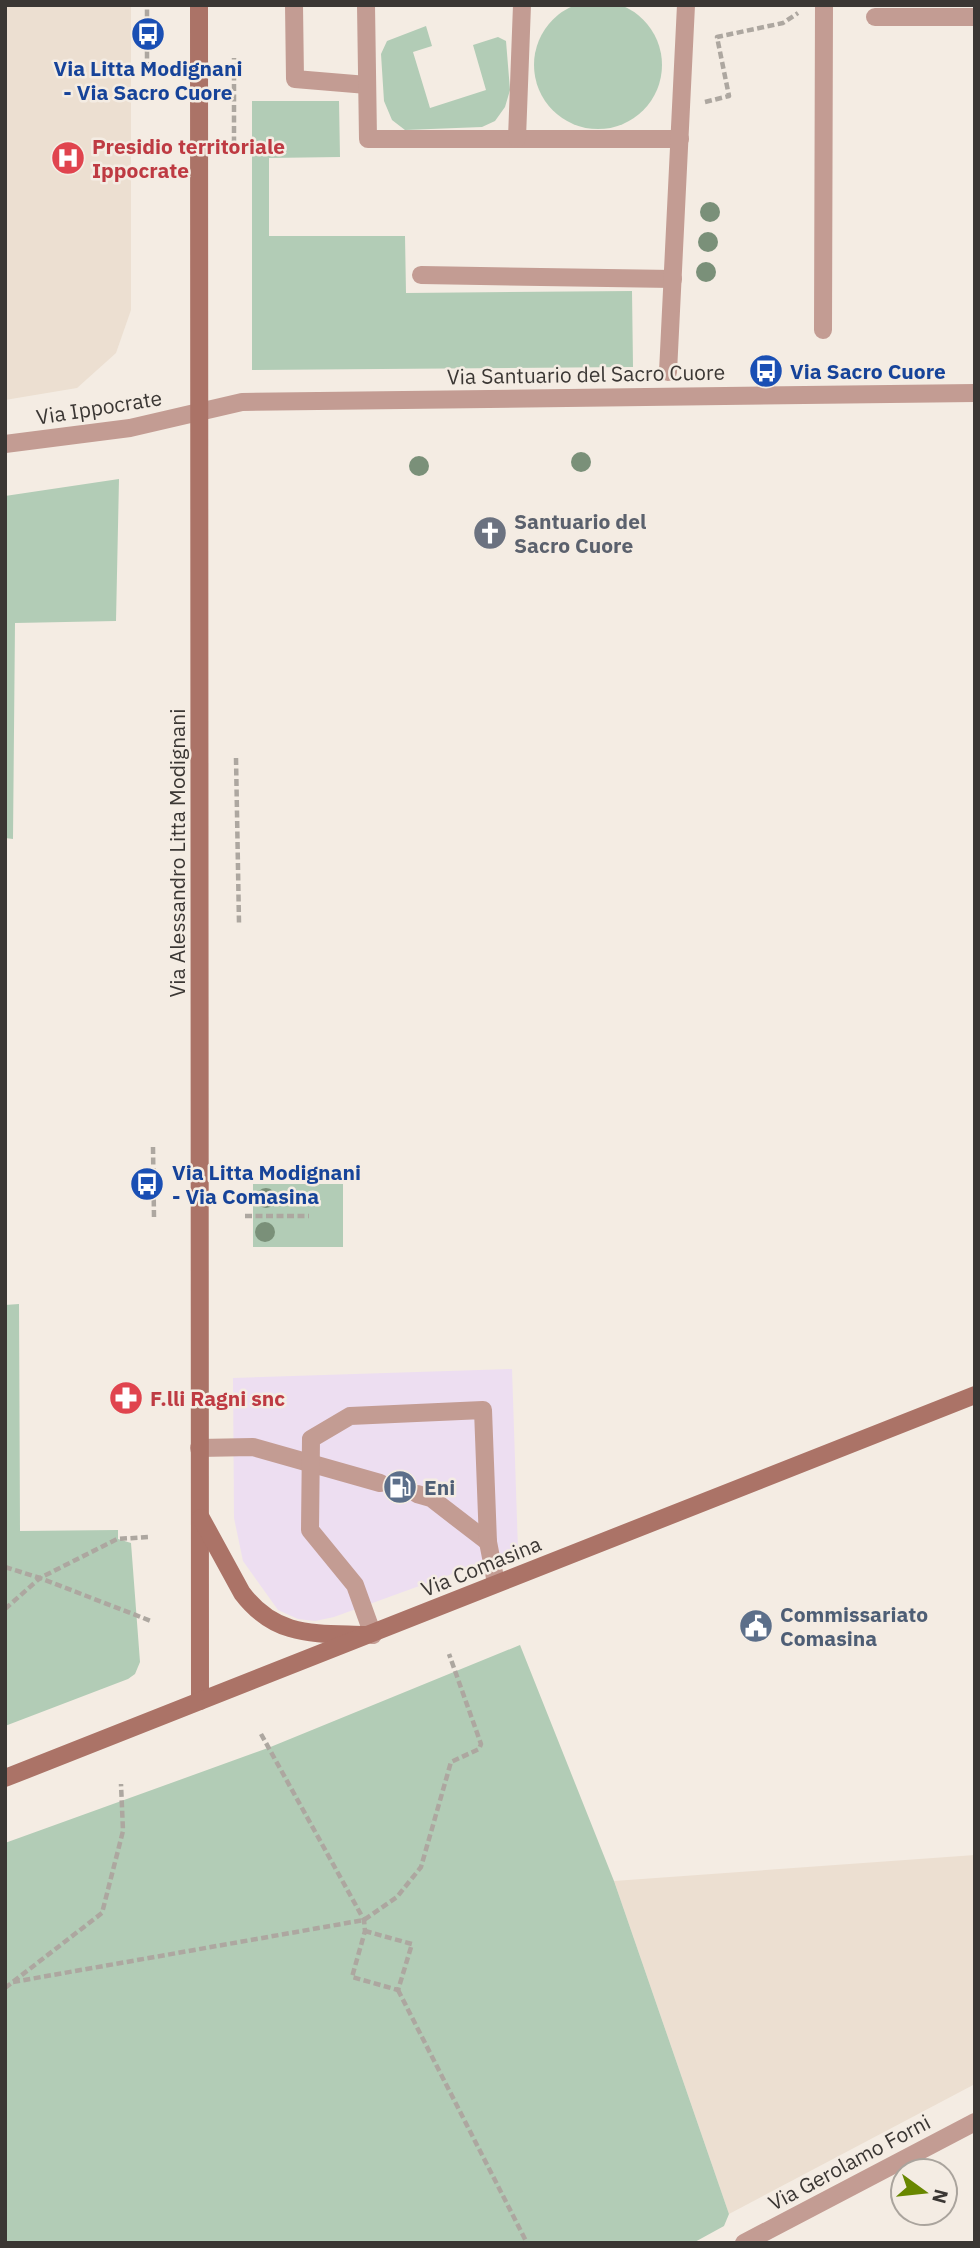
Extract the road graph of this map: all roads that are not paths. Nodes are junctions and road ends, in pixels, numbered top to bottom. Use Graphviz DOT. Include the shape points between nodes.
graph roads {
  1 [pos="199,5"];
  2 [pos="294,5"];
  3 [pos="366,5"];
  4 [pos="522,5"];
  5 [pos="686,5"];
  6 [pos="824,5"];
  7 [pos="875,17"];
  8 [pos="975,17"];
  9 [pos="368,85"];
  10 [pos="517,138"];
  11 [pos="680,139"];
  12 [pos="421,275"];
  13 [pos="673,279"];
  14 [pos="823,330"];
  15 [pos="668,372"];
  16 [pos="975,393"];
  17 [pos="200,412"];
  18 [pos="5,444"];
  19 [pos="975,1395"];
  20 [pos="199,1448"];
  21 [pos="310,1463"];
  22 [pos="380,1483"];
  23 [pos="417,1494"];
  24 [pos="200,1515"];
  25 [pos="488,1542"];
  26 [pos="496,1583"];
  27 [pos="373,1635"];
  28 [pos="200,1701"];
  29 [pos="5,1778"];
  30 [pos="975,2122"];
  31 [pos="744,2243"];
  1 -- 17 [label="street, Via Alessandro Litta Modignani"];
  2 -- 9 [label="street" via="295,79"];
  3 -- 9 [label="street"];
  4 -- 10 [label="street"];
  5 -- 11 [label="street"];
  6 -- 14 [label="street"];
  7 -- 8 [label="street"];
  9 -- 10 [label="street" via="368,139"];
  10 -- 11 [label="street"];
  11 -- 13 [label="street"];
  12 -- 13 [label="street"];
  13 -- 15 [label="street"];
  16 -- 17 [label="street, Via Santuario del Sacro Cuore" via="256,402"];
  17 -- 18 [label="street, Via Ippocrate" via="130,428"];
  17 -- 20 [label="street, Via Alessandro Litta Modignani"];
  19 -- 26 [label="street, Via Comasina"];
  20 -- 21 [label="street" via="253,1447"];
  20 -- 24 [label="street, Via Alessandro Litta Modignani"];
  21 -- 22 [label="street"];
  21 -- 25 [label="street" via="311,1439 350,1416 483,1410"];
  21 -- 27 [label="street" via="310,1530 355,1585"];
  23 -- 25 [label="street" via="431,1498"];
  24 -- 27 [label="street" via="242,1593 281,1628"];
  24 -- 28 [label="street, Via Alessandro Litta Modignani"];
  25 -- 26 [label="street"];
  26 -- 27 [label="street, Via Comasina"];
  27 -- 28 [label="street, Via Comasina"];
  28 -- 29 [label="street, Via Comasina"];
  30 -- 31 [label="street, Via Gerolamo Forni"];
}
